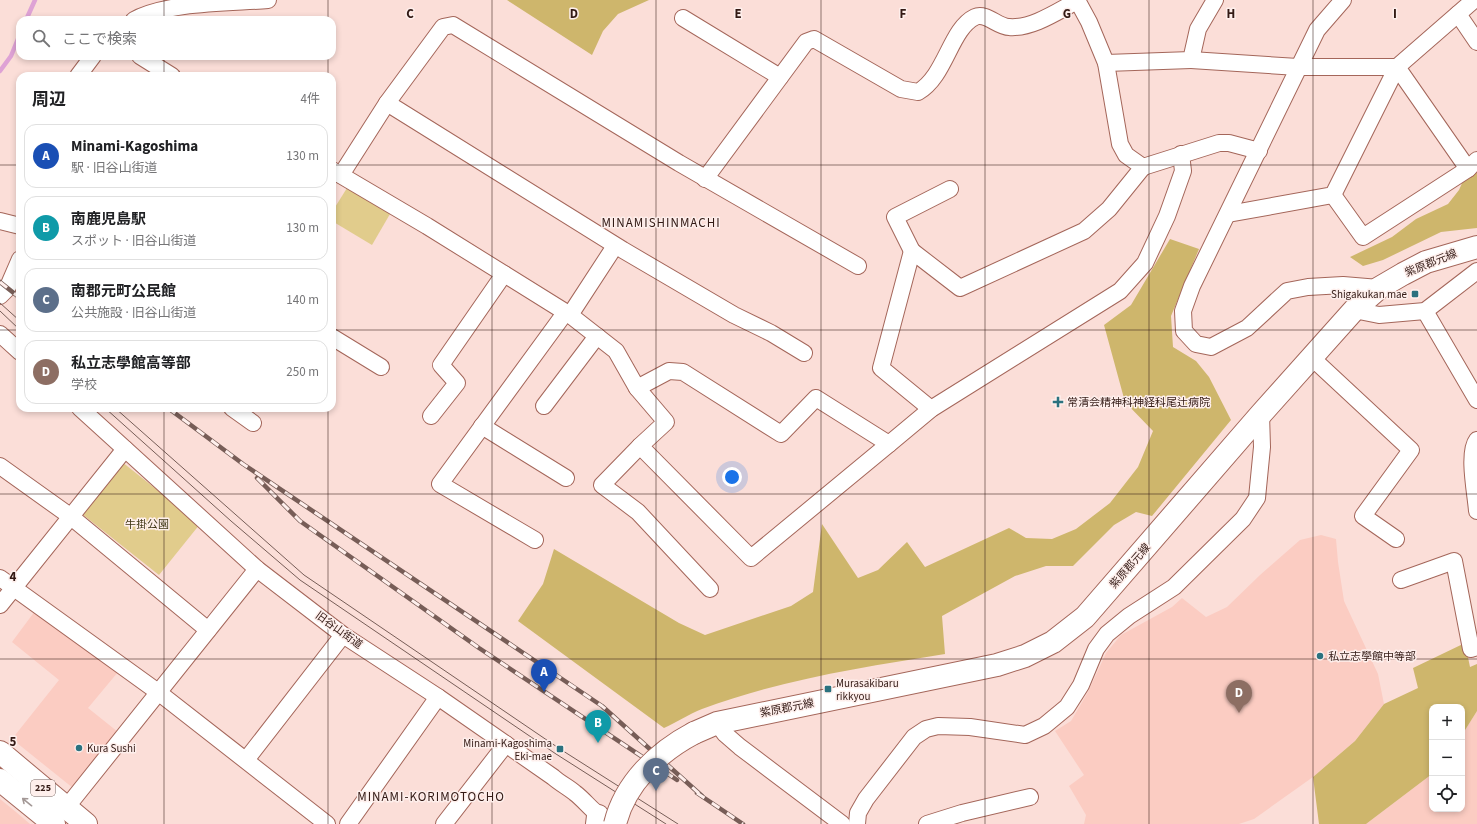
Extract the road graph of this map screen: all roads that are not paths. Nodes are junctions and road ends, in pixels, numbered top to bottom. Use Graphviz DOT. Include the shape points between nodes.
graph roads {
  1 [pos="268,0"];
  2 [pos="1077,0"];
  3 [pos="1215,0"];
  4 [pos="1343,0"];
  5 [pos="1474,0"];
  6 [pos="1458,14"];
  7 [pos="145,16"];
  8 [pos="683,18"];
  9 [pos="1477,42"];
  10 [pos="90,60"];
  11 [pos="145,60"];
  12 [pos="1192,60"];
  13 [pos="1106,63"];
  14 [pos="1298,67"];
  15 [pos="1397,67"];
  16 [pos="81,72"];
  17 [pos="161,72"];
  18 [pos="780,77"];
  19 [pos="387,103"];
  20 [pos="1259,151"];
  21 [pos="1181,154"];
  22 [pos="1472,165"];
  23 [pos="1143,167"];
  24 [pos="336,172"];
  25 [pos="705,178"];
  26 [pos="950,189"];
  27 [pos="1333,195"];
  28 [pos="1228,214"];
  29 [pos="0,221"];
  30 [pos="16,225"];
  31 [pos="616,246"];
  32 [pos="1477,247"];
  33 [pos="912,251"];
  34 [pos="858,266"];
  35 [pos="16,268"];
  36 [pos="1477,271"];
  37 [pos="504,274"];
  38 [pos="1379,288"];
  39 [pos="0,296"];
  40 [pos="1354,310"];
  41 [pos="1425,311"];
  42 [pos="567,314"];
  43 [pos="0,334"];
  44 [pos="598,336"];
  45 [pos="336,339"];
  46 [pos="16,348"];
  47 [pos="804,353"];
  48 [pos="1312,357"];
  49 [pos="381,367"];
  50 [pos="638,388"];
  51 [pos="1477,400"];
  52 [pos="544,406"];
  53 [pos="931,409"];
  54 [pos="84,412"];
  55 [pos="238,412"];
  56 [pos="1261,414"];
  57 [pos="432,416"];
  58 [pos="253,423"];
  59 [pos="482,426"];
  60 [pos="1477,440"];
  61 [pos="889,444"];
  62 [pos="640,446"];
  63 [pos="125,449"];
  64 [pos="0,466"];
  65 [pos="566,478"];
  66 [pos="1477,511"];
  67 [pos="70,516"];
  68 [pos="1396,539"];
  69 [pos="535,540"];
  70 [pos="256,569"];
  71 [pos="0,578"];
  72 [pos="1401,580"];
  73 [pos="14,588"];
  74 [pos="710,589"];
  75 [pos="0,605"];
  76 [pos="208,630"];
  77 [pos="343,635"];
  78 [pos="1477,647"];
  79 [pos="158,692"];
  80 [pos="438,697"];
  81 [pos="717,723"];
  82 [pos="506,744"];
  83 [pos="0,752"];
  84 [pos="246,760"];
  85 [pos="0,780"];
  86 [pos="1030,797"];
  87 [pos="60,816"];
  88 [pos="603,821"];
  89 [pos="86,824"];
  90 [pos="328,824"];
  91 [pos="348,824"];
  92 [pos="444,824"];
  93 [pos="619,824"];
  94 [pos="842,824"];
  95 [pos="857,824"];
  96 [pos="927,824"];
  1 -- 7 [label="street" via="180,7"];
  2 -- 13 [label="street"];
  2 -- 18 [label="street" via="1047,17 1009,28 984,16 975,17 961,30 933,81 918,92 902,89 814,39 806,42"];
  3 -- 12 [label="street" via="1198,29"];
  4 -- 14 [label="street" via="1317,30"];
  5 -- 6 [label="street"];
  6 -- 9 [label="street"];
  6 -- 15 [label="street"];
  8 -- 18 [label="street"];
  10 -- 16 [label="street"];
  11 -- 17 [label="street"];
  12 -- 13 [label="street"];
  12 -- 14 [label="street"];
  13 -- 23 [label="street" via="1120,144 1126,155"];
  14 -- 15 [label="street"];
  14 -- 20 [label="street"];
  15 -- 22 [label="street"];
  15 -- 27 [label="street"];
  18 -- 25 [label="street"];
  19 -- 24 [label="street"];
  19 -- 25 [label="street" via="443,27 453,25"];
  19 -- 31 [label="street"];
  20 -- 21 [label="street" via="1219,143"];
  20 -- 28 [label="street"];
  21 -- 23 [label="street"];
  21 -- 53 [label="street" via="1182,171 1167,216 1145,263 1120,291"];
  22 -- 27 [label="street" via="1363,237"];
  23 -- 33 [label="street" via="1109,209 1084,231 960,288"];
  24 -- 37 [label="street"];
  25 -- 34 [label="street"];
  26 -- 33 [label="street" via="895,217"];
  27 -- 28 [label="street"];
  28 -- 38 [label="street" via="1192,286 1183,311 1184,331 1196,344 1211,347 1246,328 1287,291 1343,285"];
  29 -- 30 [label="street"];
  31 -- 42 [label="street"];
  31 -- 47 [label="street"];
  32 -- 38 [label="main road, 紫原郡元線" via="1426,262"];
  33 -- 53 [label="street" via="881,368"];
  35 -- 39 [label="street" via="7,289"];
  36 -- 41 [label="street"];
  37 -- 42 [label="street"];
  37 -- 57 [label="street" via="442,365 457,383"];
  38 -- 40 [label="main road, 紫原郡元線"];
  40 -- 41 [label="street" via="1379,315"];
  40 -- 48 [label="main road, 紫原郡元線"];
  41 -- 51 [label="street"];
  42 -- 44 [label="street"];
  42 -- 59 [label="street"];
  43 -- 46 [label="street"];
  44 -- 50 [label="street" via="616,351"];
  44 -- 52 [label="street"];
  45 -- 49 [label="street"];
  48 -- 56 [label="main road, 紫原郡元線"];
  48 -- 68 [label="street" via="1411,450 1363,516"];
  50 -- 61 [label="street" via="669,371 683,372 781,434 816,398"];
  50 -- 62 [label="street" via="666,422"];
  53 -- 61 [label="street"];
  54 -- 63 [label="street, 旧谷山街道"];
  55 -- 58 [label="street"];
  56 -- 81 [label="main road, 紫原郡元線" via="1085,617 1053,642 1025,656 997,665"];
  56 -- 95 [label="street" via="1262,447 1257,498 1243,519 1174,587 1129,616 1107,634 1096,649 1081,685 1067,707 1044,726 1025,735 970,727 938,726 926,730 914,737 866,799 858,813"];
  59 -- 65 [label="street"];
  59 -- 69 [label="street" via="440,484"];
  60 -- 66 [label="street" via="1472,456"];
  61 -- 62 [label="street" via="750,558"];
  62 -- 74 [label="street" via="602,485 638,512"];
  63 -- 67 [label="street"];
  63 -- 70 [label="street, 旧谷山街道"];
  64 -- 67 [label="street"];
  67 -- 73 [label="street"];
  67 -- 76 [label="street"];
  70 -- 76 [label="street"];
  70 -- 77 [label="street, 旧谷山街道"];
  71 -- 73 [label="street"];
  72 -- 78 [label="street" via="1454,561 1471,649"];
  73 -- 75 [label="street"];
  73 -- 79 [label="street"];
  76 -- 79 [label="street"];
  77 -- 80 [label="street, 旧谷山街道"];
  77 -- 84 [label="street"];
  79 -- 84 [label="street"];
  79 -- 87 [label="street"];
  80 -- 82 [label="street, 旧谷山街道"];
  80 -- 91 [label="street"];
  81 -- 88 [label="main road, 紫原郡元線, bridge" via="674,743 644,771 622,806"];
  81 -- 94 [label="street" via="740,747"];
  82 -- 88 [label="street, 旧谷山街道" via="574,792"];
  82 -- 92 [label="street"];
  83 -- 87 [label="main road, 225"];
  84 -- 90 [label="street"];
  87 -- 85 [label="main road, 225, one-way"];
  86 -- 96 [label="street" via="962,812"];
  87 -- 89 [label="main road, 225"];
  88 -- 93 [label="street, 旧谷山街道"];
}
